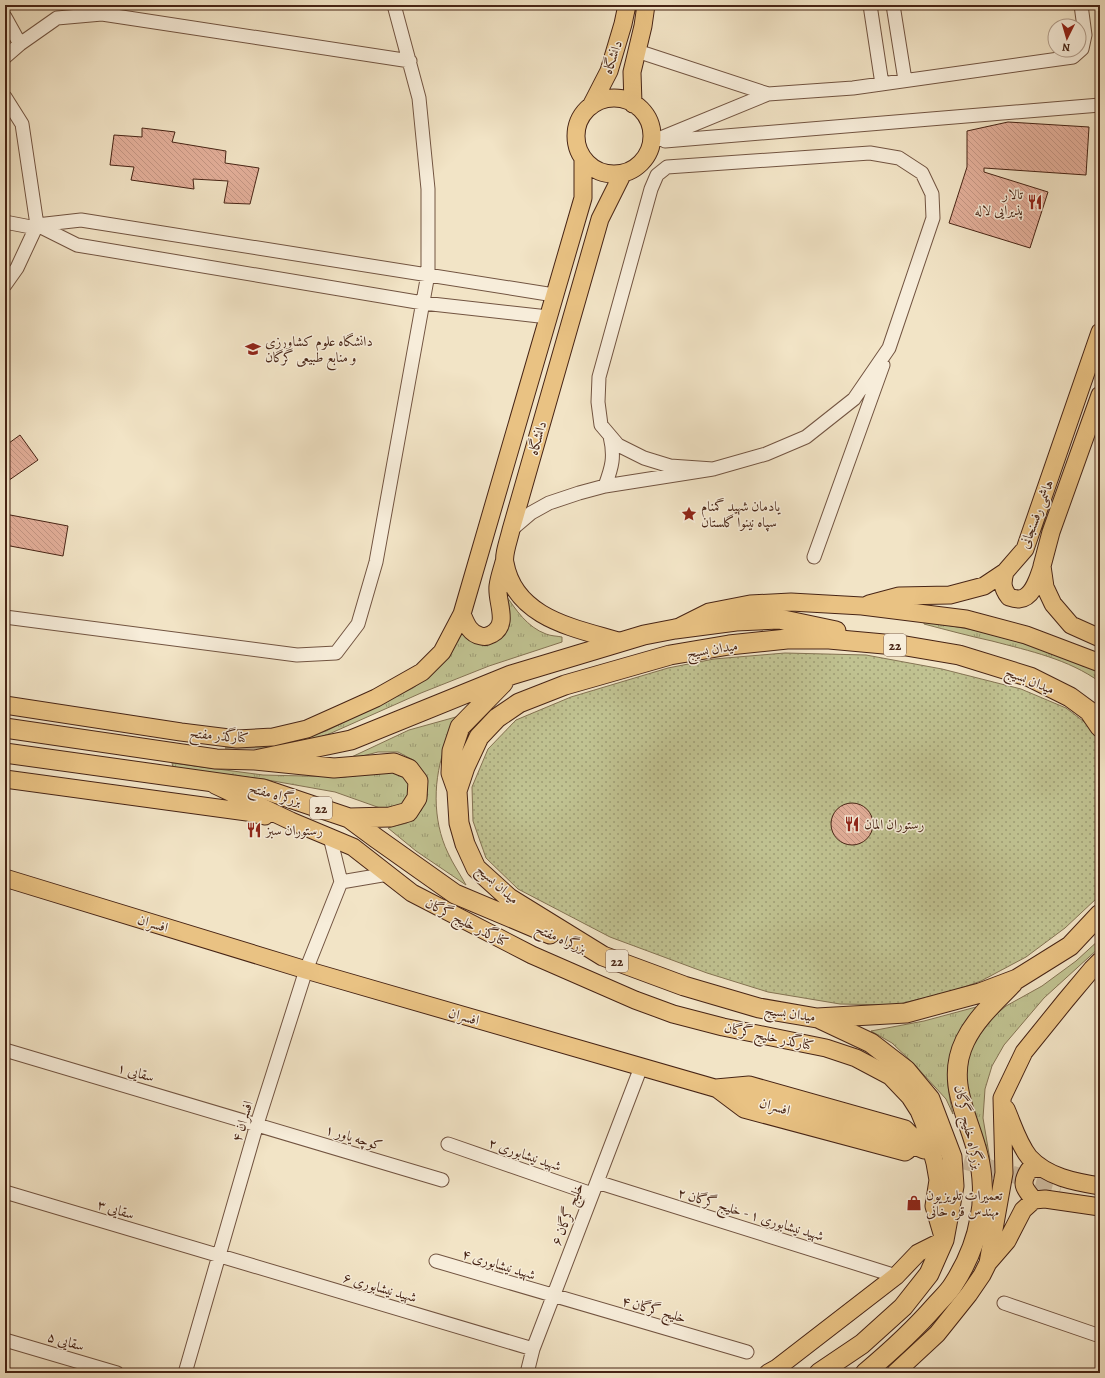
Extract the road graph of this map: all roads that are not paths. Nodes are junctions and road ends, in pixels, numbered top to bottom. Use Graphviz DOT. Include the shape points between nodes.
graph roads {
  1 [pos="394,5"];
  2 [pos="627,5"];
  3 [pos="646,5"];
  4 [pos="870,5"];
  5 [pos="893,5"];
  6 [pos="1081,5"];
  7 [pos="5,17"];
  8 [pos="20,44"];
  9 [pos="637,51"];
  10 [pos="5,57"];
  11 [pos="410,61"];
  12 [pos="905,80"];
  13 [pos="882,84"];
  14 [pos="768,94"];
  15 [pos="5,97"];
  16 [pos="633,104"];
  17 [pos="1100,105"];
  18 [pos="591,106"];
  19 [pos="651,142"];
  20 [pos="583,159"];
  21 [pos="623,173"];
  22 [pos="5,222"];
  23 [pos="36,226"];
  24 [pos="428,274"];
  25 [pos="5,285"];
  26 [pos="554,295"];
  27 [pos="424,303"];
  28 [pos="548,317"];
  29 [pos="1100,332"];
  30 [pos="889,348"];
  31 [pos="1097,413"];
  32 [pos="610,436"];
  33 [pos="713,469"];
  34 [pos="605,486"];
  35 [pos="496,497"];
  36 [pos="518,503"];
  37 [pos="510,530"];
  38 [pos="814,557"];
  39 [pos="504,562"];
  40 [pos="1042,566"];
  41 [pos="1005,572"];
  42 [pos="862,606"];
  43 [pos="462,614"];
  44 [pos="5,617"];
  45 [pos="675,629"];
  46 [pos="1100,638"];
  47 [pos="621,642"];
  48 [pos="906,646"];
  49 [pos="1100,663"];
  50 [pos="511,675"];
  51 [pos="5,705"];
  52 [pos="1095,714"];
  53 [pos="1100,727"];
  54 [pos="5,728"];
  55 [pos="5,753"];
  56 [pos="255,760"];
  57 [pos="5,779"];
  58 [pos="202,779"];
  59 [pos="457,790"];
  60 [pos="349,818"];
  61 [pos="291,821"];
  62 [pos="330,837"];
  63 [pos="388,874"];
  64 [pos="5,878"];
  65 [pos="341,882"];
  66 [pos="1100,914"];
  67 [pos="603,956"];
  68 [pos="1100,961"];
  69 [pos="306,970"];
  70 [pos="1017,979"];
  71 [pos="817,1018"];
  72 [pos="5,1050"];
  73 [pos="641,1067"];
  74 [pos="1002,1098"];
  75 [pos="257,1124"];
  76 [pos="448,1144"];
  77 [pos="935,1163"];
  78 [pos="1040,1167"];
  79 [pos="442,1180"];
  80 [pos="597,1182"];
  81 [pos="1100,1186"];
  82 [pos="1061,1188"];
  83 [pos="5,1192"];
  84 [pos="592,1194"];
  85 [pos="1100,1194"];
  86 [pos="1034,1200"];
  87 [pos="1100,1207"];
  88 [pos="944,1240"];
  89 [pos="218,1256"];
  90 [pos="436,1261"];
  91 [pos="988,1263"];
  92 [pos="896,1276"];
  93 [pos="553,1296"];
  94 [pos="1004,1303"];
  95 [pos="1100,1336"];
  96 [pos="5,1340"];
  97 [pos="533,1349"];
  98 [pos="747,1352"];
  99 [pos="117,1373"];
  100 [pos="185,1373"];
  101 [pos="526,1373"];
  102 [pos="768,1373"];
  103 [pos="818,1373"];
  104 [pos="865,1373"];
  105 [pos="895,1373"];
  1 -- 11 [label="street"];
  2 -- 18 [label="main road, دانشگاه" via="609,71"];
  3 -- 9 [label="main road, دانشگاه"];
  4 -- 13 [label="street"];
  5 -- 12 [label="street"];
  6 -- 12 [label="street" via="1085,35 1082,49 1073,57"];
  7 -- 8 [label="street"];
  8 -- 10 [label="street"];
  8 -- 11 [label="street" via="57,18 102,14"];
  9 -- 14 [label="street"];
  9 -- 16 [label="main road, دانشگاه" via="632,72"];
  11 -- 24 [label="street" via="420,98 428,189"];
  12 -- 13 [label="street"];
  13 -- 14 [label="street"];
  14 -- 19 [label="street"];
  15 -- 23 [label="street" via="22,124"];
  16 -- 18 [label="main road" via="619,99 604,100"];
  16 -- 19 [label="main road" via="644,114 650,127"];
  17 -- 19 [label="street"];
  18 -- 20 [label="main road" via="581,117 576,131 576,145"];
  19 -- 21 [label="main road" via="646,156 636,167"];
  20 -- 21 [label="main road" via="594,169 608,174"];
  20 -- 26 [label="main road, دانشگاه" via="582,198"];
  21 -- 36 [label="main road, دانشگاه" via="600,219"];
  22 -- 23 [label="street"];
  23 -- 24 [label="street" via="81,220"];
  23 -- 25 [label="street" via="17,268"];
  23 -- 27 [label="street" via="77,245"];
  24 -- 26 [label="street"];
  24 -- 27 [label="street"];
  26 -- 28 [label="main road, دانشگاه"];
  27 -- 28 [label="street"];
  27 -- 44 [label="street" via="376,562 358,624 336,653 297,655"];
  28 -- 35 [label="main road, دانشگاه"];
  29 -- 41 [label="main road, هاشمی رفسنجانی" via="1026,549"];
  30 -- 32 [label="street" via="933,218 932,194 922,173 899,158 870,153 667,167 657,175 651,189 599,377 598,402 601,425"];
  30 -- 33 [label="street" via="854,399 806,437 766,454"];
  30 -- 38 [label="street"];
  31 -- 40 [label="main road, هاشمی رفسنجانی" via="1052,532"];
  32 -- 33 [label="street" via="618,445 644,458 670,466"];
  32 -- 34 [label="street" via="613,449 612,468"];
  33 -- 34 [label="street"];
  34 -- 37 [label="street" via="549,503 531,513"];
  35 -- 36 [label="main road"];
  35 -- 43 [label="main road, دانشگاه"];
  36 -- 37 [label="main road, دانشگاه"];
  37 -- 39 [label="main road, دانشگاه"];
  39 -- 43 [label="main road" via="498,586 502,621 498,631 486,637 475,635 466,626"];
  39 -- 47 [label="main road, دانشگاه" via="511,584 528,605 553,621"];
  40 -- 41 [label="main road" via="1029,595 1019,599 1009,597 1003,589"];
  40 -- 46 [label="main road, هاشمی رفسنجانی" via="1045,588 1053,604 1072,625"];
  41 -- 42 [label="main road, هاشمی رفسنجانی" via="984,586 950,595 899,596"];
  42 -- 45 [label="main road" via="791,602 750,604 709,612"];
  42 -- 49 [label="main road" via="966,619 1026,635"];
  43 -- 51 [label="main road, کنارگذر مفتح" via="442,652 422,672 376,698 326,721 307,729 273,737 237,739"];
  45 -- 47 [label="highway, 22"];
  45 -- 48 [label="highway, 22" via="736,621 779,619"];
  47 -- 50 [label="highway, 22"];
  48 -- 52 [label="highway, میدان بسیج / 22" via="959,655 1030,677 1070,697"];
  48 -- 59 [label="highway, میدان بسیج / 22" via="787,639 729,645 670,655 565,685 519,703 497,718 479,737"];
  50 -- 56 [label="highway, 22" via="351,740"];
  50 -- 59 [label="highway" via="460,727 452,751 451,773"];
  52 -- 53 [label="highway, میدان بسیج / 22"];
  54 -- 56 [label="highway, بزرگراه مفتح / 22" via="216,759"];
  55 -- 58 [label="highway, بزرگراه مفتح / 22"];
  56 -- 60 [label="highway" via="334,768 394,763 409,769 418,781 417,798 408,812 390,817"];
  57 -- 61 [label="main road" via="247,812"];
  58 -- 60 [label="highway, بزرگراه مفتح / 22" via="263,789"];
  58 -- 61 [label="main road"];
  59 -- 67 [label="highway, میدان بسیج / 22" via="459,823 476,868 509,898"];
  60 -- 67 [label="highway, بزرگراه مفتح / 22" via="455,894"];
  61 -- 62 [label="main road, کنارگذر خلیج گرگان"];
  62 -- 63 [label="main road, کنارگذر خلیج گرگان" via="353,847"];
  62 -- 65 [label="street"];
  63 -- 65 [label="street"];
  63 -- 77 [label="main road, کنارگذر خلیج گرگان" via="412,893 532,955 635,1000 673,1014 826,1048 856,1058 890,1076 910,1097 924,1124"];
  64 -- 69 [label="main road, افسران"];
  65 -- 69 [label="street, افسران ۴"];
  66 -- 70 [label="highway, میدان بسیج / 22" via="1070,946"];
  67 -- 71 [label="highway, میدان بسیج / 22" via="684,986 758,1008"];
  68 -- 74 [label="main road" via="1024,1052"];
  69 -- 73 [label="main road, افسران"];
  69 -- 75 [label="street, افسران ۴"];
  70 -- 71 [label="highway, میدان بسیج / 22" via="980,993 906,1014"];
  70 -- 104 [label="highway, بزرگراه خلیج گرگان" via="981,1016 964,1041 957,1064 958,1091 978,1155 982,1186 980,1218 971,1252 952,1286 921,1322"];
  71 -- 88 [label="highway, بزرگراه خلیج گرگان" via="871,1044 906,1070 930,1099 952,1157 954,1186"];
  72 -- 75 [label="street, سقایی ۱"];
  73 -- 77 [label="main road, افسران" via="914,1149"];
  73 -- 80 [label="street, خلیج گرگان ۶"];
  74 -- 78 [label="main road" via="1018,1138 1029,1156"];
  74 -- 91 [label="main road" via="1004,1173"];
  75 -- 79 [label="street, کوچه یاور ۱"];
  75 -- 89 [label="street, افسران ۴"];
  76 -- 84 [label="street, شهید نیشابوری ۲"];
  77 -- 88 [label="main road, کنارگذر خلیج گرگان" via="938,1180 934,1206"];
  78 -- 81 [label="main road" via="1070,1181"];
  78 -- 86 [label="main road" via="1029,1170 1024,1178 1024,1188"];
  80 -- 84 [label="street, خلیج گرگان ۶"];
  80 -- 92 [label="street, شهید نیشابوری ۱ - خلیج گرگان ۲"];
  82 -- 85 [label="main road"];
  83 -- 89 [label="street, سقایی ۳"];
  84 -- 93 [label="street, خلیج گرگان ۶"];
  86 -- 87 [label="main road" via="1045,1199"];
  86 -- 91 [label="main road" via="1023,1210 1007,1241"];
  88 -- 92 [label="main road" via="918,1253"];
  88 -- 103 [label="highway, بزرگراه خلیج گرگان" via="929,1274 903,1307 862,1344"];
  89 -- 97 [label="street, شهید نیشابوری ۶"];
  89 -- 100 [label="street, افسران ۴"];
  90 -- 93 [label="street, شهید نیشابوری ۴"];
  91 -- 105 [label="main road" via="969,1294 937,1334"];
  92 -- 102 [label="main road"];
  93 -- 97 [label="street, خلیج گرگان ۶"];
  93 -- 98 [label="street, خلیج گرگان ۴"];
  94 -- 95 [label="street"];
  96 -- 99 [label="street, سقایی ۵"];
  97 -- 101 [label="street, خلیج گرگان ۶"];
}
